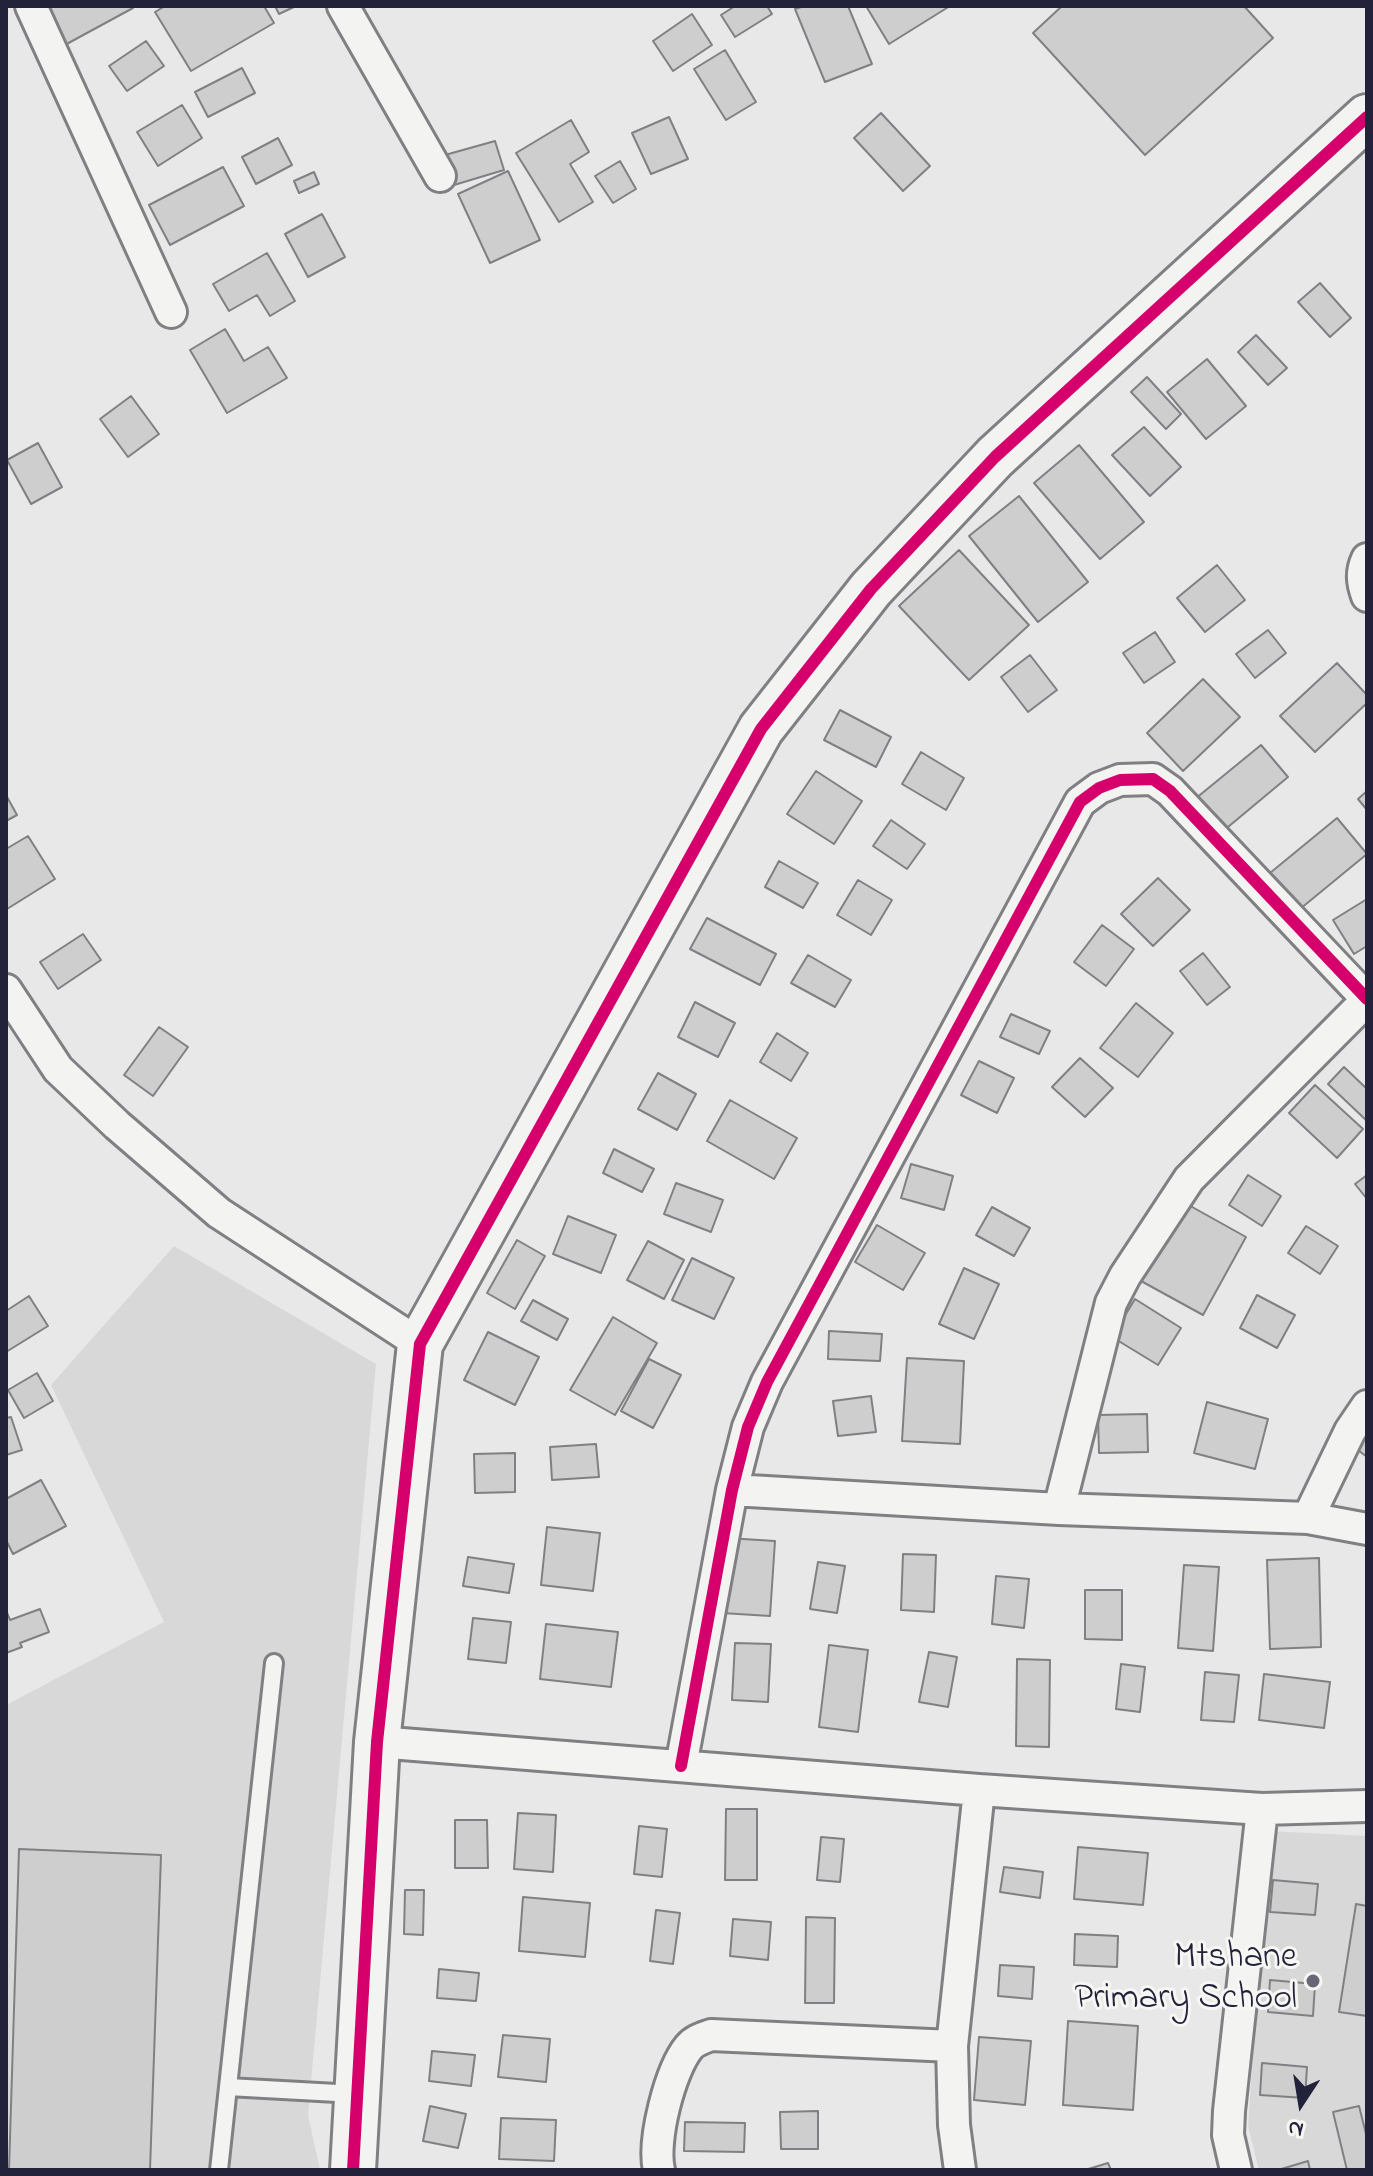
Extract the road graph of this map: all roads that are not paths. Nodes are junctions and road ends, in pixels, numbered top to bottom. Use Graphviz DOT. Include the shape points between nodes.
graph roads {
  1 [pos="31,6"];
  2 [pos="343,6"];
  3 [pos="1367,117"];
  4 [pos="440,176"];
  5 [pos="171,312"];
  6 [pos="1367,559"];
  7 [pos="1367,596"];
  8 [pos="6,990"];
  9 [pos="1367,999"];
  10 [pos="420,1344"];
  11 [pos="1367,1406"];
  12 [pos="732,1490"];
  13 [pos="1059,1509"];
  14 [pos="1308,1518"];
  15 [pos="1367,1529"];
  16 [pos="274,1663"];
  17 [pos="377,1742"];
  18 [pos="681,1766"];
  19 [pos="979,1790"];
  20 [pos="1367,1806"];
  21 [pos="1262,1809"];
  22 [pos="952,2046"];
  23 [pos="228,2087"];
  24 [pos="356,2094"];
  25 [pos="219,2170"];
  26 [pos="353,2170"];
  27 [pos="659,2170"];
  28 [pos="960,2170"];
  29 [pos="1236,2170"];
  1 -- 5 [label="street"];
  2 -- 4 [label="street"];
  3 -- 10 [label="street" via="995,457 871,589 809,665 761,729"];
  6 -- 7 [label="street" via="1362,569"];
  8 -- 10 [label="street" via="58,1069 219,1213"];
  9 -- 12 [label="street" via="1153,779 1120,780 1080,802 767,1382 748,1427"];
  9 -- 13 [label="street" via="1189,1179 1125,1276 1111,1303"];
  10 -- 17 [label="street"];
  11 -- 14 [label="street"];
  12 -- 13 [label="street"];
  12 -- 18 [label="street"];
  13 -- 14 [label="street"];
  14 -- 15 [label="street"];
  16 -- 23 [label="lane"];
  17 -- 18 [label="street"];
  17 -- 24 [label="street"];
  18 -- 19 [label="street"];
  19 -- 21 [label="street"];
  19 -- 22 [label="street"];
  20 -- 21 [label="street"];
  21 -- 29 [label="street" via="1229,2111"];
  22 -- 27 [label="street" via="711,2035 699,2039 680,2064 663,2113 656,2151"];
  22 -- 28 [label="street"];
  23 -- 24 [label="lane"];
  23 -- 25 [label="lane"];
  24 -- 26 [label="street"];
}
